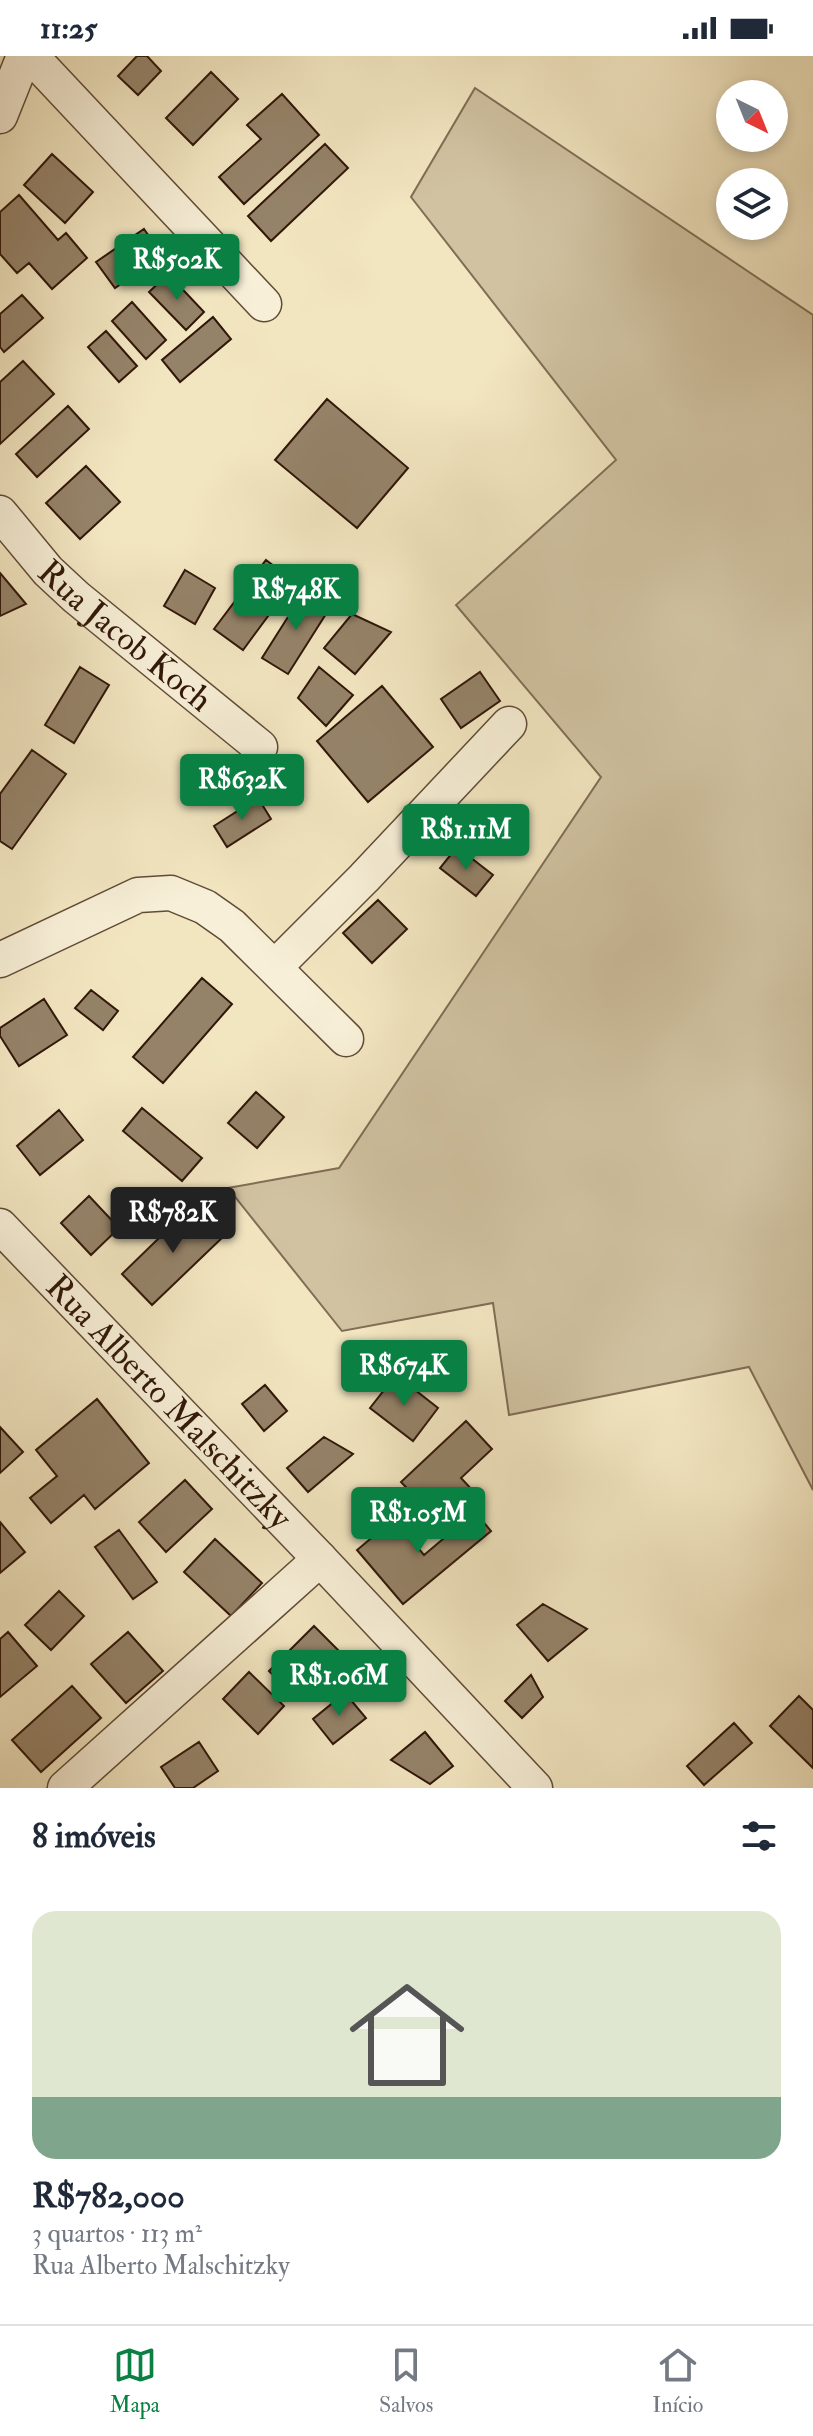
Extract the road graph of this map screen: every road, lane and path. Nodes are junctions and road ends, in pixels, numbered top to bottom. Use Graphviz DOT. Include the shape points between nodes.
graph roads {
  1 [pos="24,56"];
  2 [pos="31,56"];
  3 [pos="0,116"];
  4 [pos="264,304"];
  5 [pos="0,513"];
  6 [pos="509,724"];
  7 [pos="260,747"];
  8 [pos="0,960"];
  9 [pos="276,966"];
  10 [pos="346,1039"];
  11 [pos="0,1226"];
  12 [pos="320,1559"];
  13 [pos="65,1788"];
  14 [pos="535,1788"];
  1 -- 3 [label="street"];
  2 -- 4 [label="street"];
  5 -- 7 [label="street, Rua Jacob Koch" via="66,588"];
  6 -- 9 [label="street"];
  8 -- 9 [label="street" via="127,899 171,893 205,907"];
  9 -- 10 [label="street"];
  11 -- 12 [label="street, Rua Alberto Malschitzky"];
  12 -- 13 [label="street"];
  12 -- 14 [label="street, Rua Alberto Malschitzky"];
}
